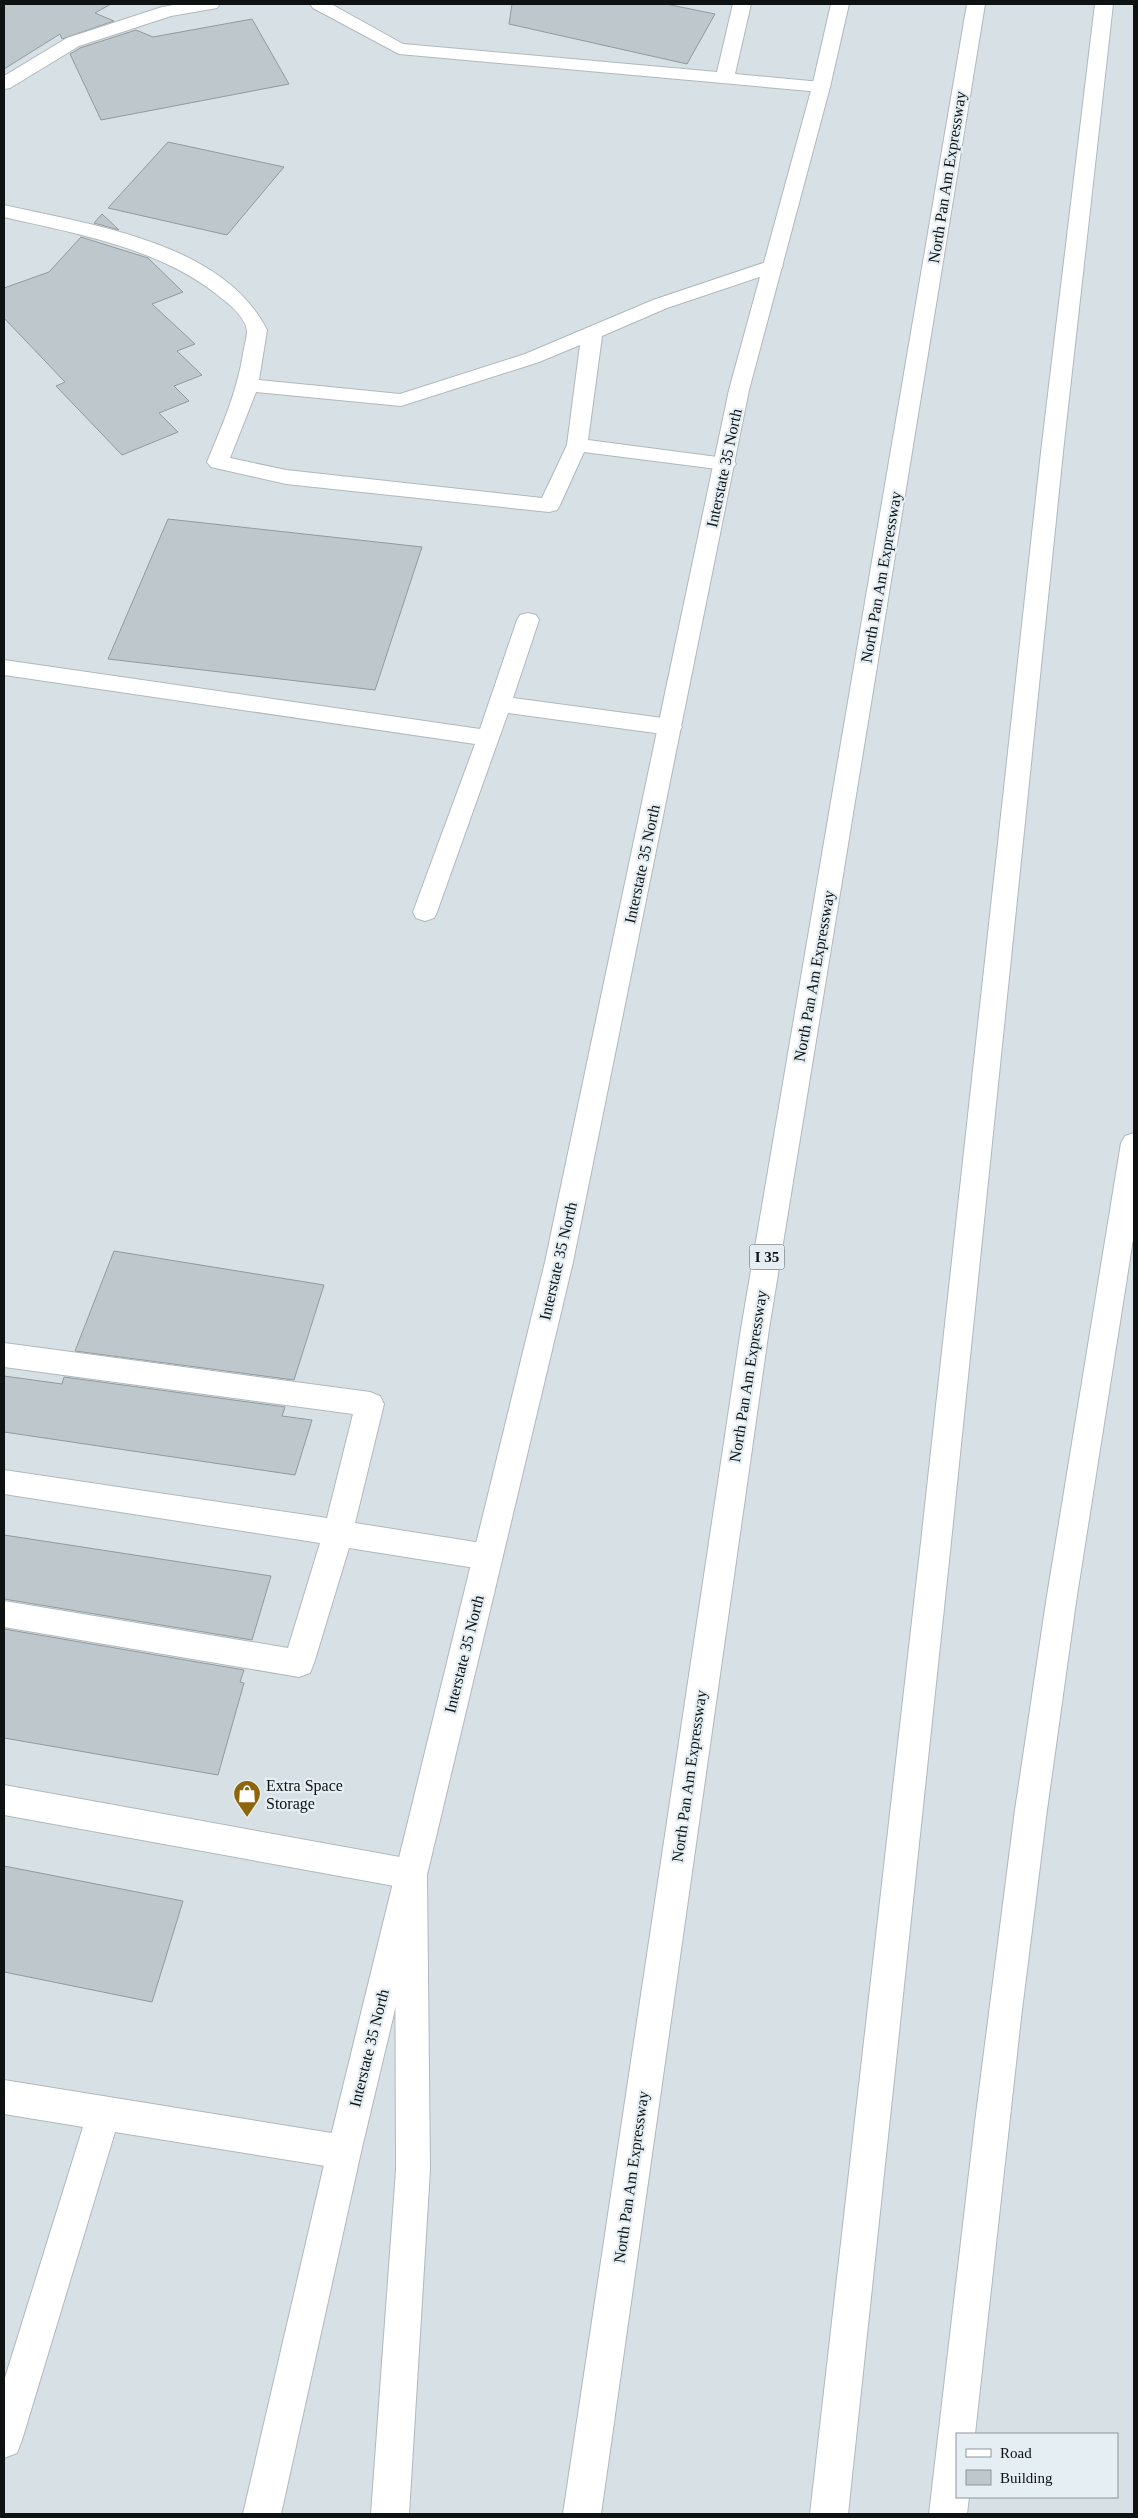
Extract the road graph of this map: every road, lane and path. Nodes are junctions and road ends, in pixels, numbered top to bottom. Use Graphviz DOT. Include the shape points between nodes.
graph roads {
  1 [pos="211,4"];
  2 [pos="319,4"];
  3 [pos="742,4"];
  4 [pos="840,4"];
  5 [pos="976,4"];
  6 [pos="1104,4"];
  7 [pos="128,9"];
  8 [pos="145,18"];
  9 [pos="724,77"];
  10 [pos="4,84"];
  11 [pos="821,86"];
  12 [pos="4,211"];
  13 [pos="773,266"];
  14 [pos="592,333"];
  15 [pos="248,386"];
  16 [pos="578,445"];
  17 [pos="725,464"];
  18 [pos="528,620"];
  19 [pos="4,668"];
  20 [pos="499,704"];
  21 [pos="670,726"];
  22 [pos="489,738"];
  23 [pos="425,912"];
  24 [pos="1134,1143"];
  25 [pos="4,1355"];
  26 [pos="4,1482"];
  27 [pos="338,1532"];
  28 [pos="488,1557"];
  29 [pos="4,1614"];
  30 [pos="4,1800"];
  31 [pos="411,1874"];
  32 [pos="4,2097"];
  33 [pos="104,2113"];
  34 [pos="344,2152"];
  35 [pos="957,2433"];
  36 [pos="4,2440"];
  37 [pos="956,2446"];
  38 [pos="262,2514"];
  39 [pos="390,2514"];
  40 [pos="582,2514"];
  41 [pos="829,2514"];
  42 [pos="948,2514"];
  1 -- 8 [label="main road" via="168,10"];
  2 -- 9 [label="main road" via="399,49"];
  3 -- 9 [label="main road"];
  4 -- 11 [label="main road, Interstate 35 North"];
  5 -- 40 [label="main road, North Pan Am Expressway / I 35" via="755,1329"];
  6 -- 41 [label="main road" via="1051,462"];
  7 -- 8 [label="main road"];
  8 -- 10 [label="main road" via="73,42"];
  9 -- 11 [label="main road"];
  11 -- 13 [label="main road, Interstate 35 North"];
  12 -- 15 [label="main road" via="127,242 195,268 242,305 258,330"];
  13 -- 14 [label="main road" via="660,304"];
  13 -- 17 [label="main road, Interstate 35 North" via="739,390"];
  14 -- 15 [label="main road" via="532,358 401,400"];
  14 -- 16 [label="main road"];
  15 -- 16 [label="main road" via="218,462 286,477 549,505"];
  16 -- 17 [label="main road"];
  17 -- 21 [label="main road, Interstate 35 North"];
  18 -- 20 [label="main road"];
  19 -- 22 [label="main road"];
  20 -- 21 [label="main road"];
  20 -- 22 [label="main road"];
  21 -- 28 [label="main road, Interstate 35 North" via="559,1262"];
  22 -- 23 [label="main road"];
  24 -- 35 [label="main road" via="1061,1603 991,2133"];
  25 -- 27 [label="main road" via="370,1404"];
  26 -- 27 [label="main road"];
  27 -- 28 [label="main road"];
  27 -- 29 [label="main road" via="299,1663"];
  28 -- 31 [label="main road, Interstate 35 North"];
  30 -- 31 [label="main road"];
  31 -- 34 [label="main road, Interstate 35 North"];
  31 -- 39 [label="main road" via="413,2170"];
  32 -- 33 [label="main road"];
  33 -- 34 [label="main road"];
  33 -- 36 [label="main road"];
  34 -- 38 [label="main road, Interstate 35 North"];
  37 -- 42 [label="main road"];
}
